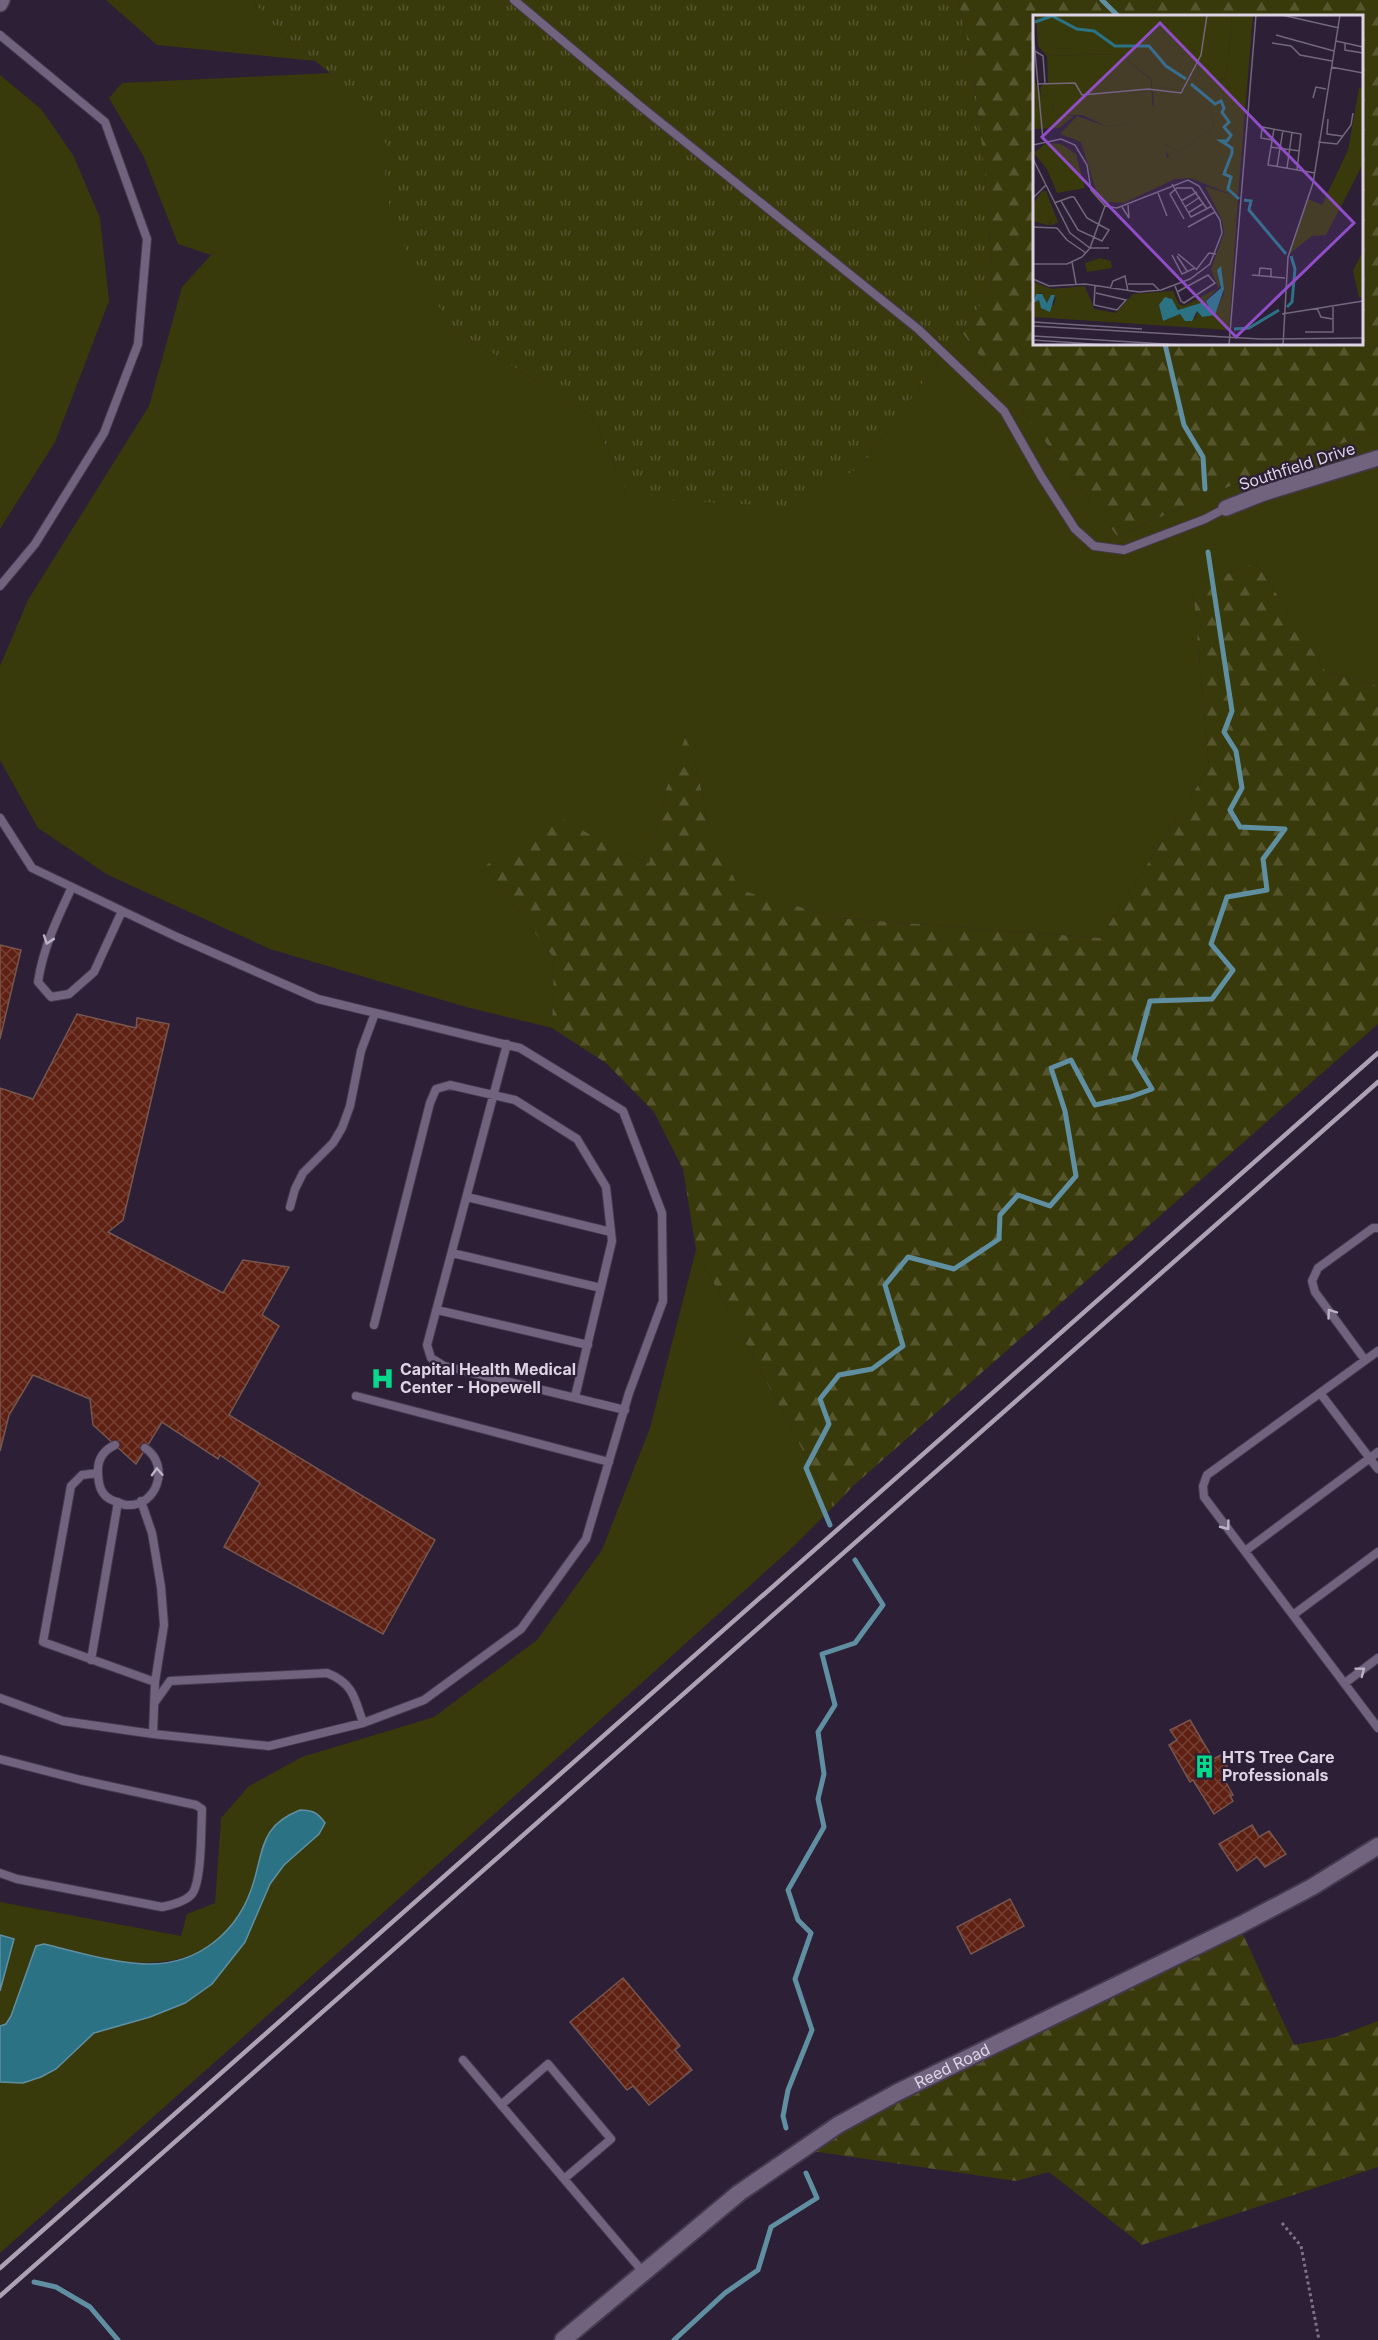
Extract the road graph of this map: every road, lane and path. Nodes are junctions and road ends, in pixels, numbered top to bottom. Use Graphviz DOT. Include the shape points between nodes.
graph roads {
  1 [pos="2,0"];
  2 [pos="514,0"];
  3 [pos="0,4"];
  4 [pos="0,35"];
  5 [pos="1378,458"];
  6 [pos="1226,508"];
  7 [pos="0,586"];
  8 [pos="0,818"];
  9 [pos="72,887"];
  10 [pos="122,911"];
  11 [pos="375,1013"];
  12 [pos="507,1044"];
  13 [pos="494,1095"];
  14 [pos="467,1197"];
  15 [pos="290,1207"];
  16 [pos="1378,1228"];
  17 [pos="611,1232"];
  18 [pos="452,1253"];
  19 [pos="601,1288"];
  20 [pos="437,1310"];
  21 [pos="374,1325"];
  22 [pos="588,1345"];
  23 [pos="1378,1351"];
  24 [pos="1365,1360"];
  25 [pos="1320,1393"];
  26 [pos="356,1396"];
  27 [pos="575,1397"];
  28 [pos="625,1410"];
  29 [pos="115,1445"];
  30 [pos="146,1448"];
  31 [pos="1378,1452"];
  32 [pos="1370,1458"];
  33 [pos="609,1462"];
  34 [pos="1378,1469"];
  35 [pos="98,1473"];
  36 [pos="141,1500"];
  37 [pos="118,1502"];
  38 [pos="1245,1551"];
  39 [pos="1378,1552"];
  40 [pos="1293,1615"];
  41 [pos="1378,1658"];
  42 [pos="91,1660"];
  43 [pos="154,1682"];
  44 [pos="1345,1683"];
  45 [pos="0,1698"];
  46 [pos="155,1702"];
  47 [pos="363,1723"];
  48 [pos="1378,1728"];
  49 [pos="153,1734"];
  50 [pos="0,1759"];
  51 [pos="1378,1846"];
  52 [pos="0,1874"];
  53 [pos="463,2061"];
  54 [pos="501,2105"];
  55 [pos="564,2179"];
  56 [pos="1282,2223"];
  57 [pos="644,2273"];
  58 [pos="563,2340"];
  59 [pos="1319,2340"];
  1 -- 3 [label="street"];
  2 -- 6 [label="lane" via="918,329 1004,411 1075,529 1094,546 1124,550"];
  4 -- 7 [label="lane" via="105,122 147,239 138,344 104,433 35,544"];
  5 -- 6 [label="street, Southfield Drive"];
  8 -- 9 [label="lane" via="32,868"];
  9 -- 10 [label="lane"];
  9 -- 10 [label="lane, one-way" via="41,961 38,982 51,997 69,994 94,972"];
  10 -- 11 [label="lane" via="318,999"];
  11 -- 12 [label="lane"];
  11 -- 15 [label="lane" via="342,1128 333,1143 303,1173"];
  12 -- 13 [label="lane"];
  12 -- 28 [label="lane" via="520,1048 623,1111 662,1213 663,1301"];
  13 -- 14 [label="lane"];
  13 -- 17 [label="lane" via="515,1100 577,1139 606,1186"];
  13 -- 21 [label="lane" via="450,1085 436,1089"];
  14 -- 17 [label="lane"];
  14 -- 18 [label="lane"];
  24 -- 16 [label="lane, one-way" via="1315,1292 1312,1281 1318,1268"];
  17 -- 19 [label="lane"];
  18 -- 19 [label="lane"];
  18 -- 20 [label="lane"];
  19 -- 22 [label="lane"];
  20 -- 22 [label="lane"];
  20 -- 27 [label="lane" via="427,1345 431,1358 444,1366"];
  22 -- 27 [label="lane"];
  23 -- 24 [label="lane"];
  24 -- 25 [label="lane"];
  25 -- 32 [label="lane"];
  25 -- 38 [label="lane, one-way" via="1207,1475 1204,1497"];
  26 -- 33 [label="lane"];
  27 -- 28 [label="lane"];
  28 -- 33 [label="lane"];
  29 -- 35 [label="lane" via="103,1454"];
  36 -- 30 [label="lane, one-way" via="150,1496 159,1477 155,1458"];
  31 -- 32 [label="lane"];
  32 -- 34 [label="lane"];
  32 -- 38 [label="lane"];
  33 -- 47 [label="lane" via="586,1539 521,1629 424,1700"];
  35 -- 37 [label="lane" via="102,1492"];
  35 -- 42 [label="lane" via="82,1475 71,1486 42,1642"];
  36 -- 37 [label="lane" via="126,1505"];
  36 -- 43 [label="lane" via="152,1533 164,1625"];
  37 -- 42 [label="lane"];
  38 -- 40 [label="lane"];
  39 -- 40 [label="lane"];
  40 -- 44 [label="lane"];
  44 -- 41 [label="lane, one-way"];
  42 -- 43 [label="lane"];
  43 -- 46 [label="lane"];
  44 -- 48 [label="lane"];
  45 -- 49 [label="lane" via="63,1721"];
  46 -- 47 [label="lane" via="170,1682 327,1673 341,1679 353,1692"];
  46 -- 49 [label="lane"];
  47 -- 49 [label="lane" via="269,1746"];
  50 -- 52 [label="lane" via="202,1809 197,1881 192,1894 172,1905 162,1907"];
  51 -- 57 [label="street, Reed Road" via="1242,1924 838,2125 739,2193"];
  53 -- 54 [label="lane"];
  54 -- 55 [label="lane"];
  54 -- 55 [label="lane" via="548,2064 611,2139"];
  55 -- 57 [label="lane"];
  56 -- 59 [label="path" via="1301,2246"];
  57 -- 58 [label="street, Reed Road"];
}
